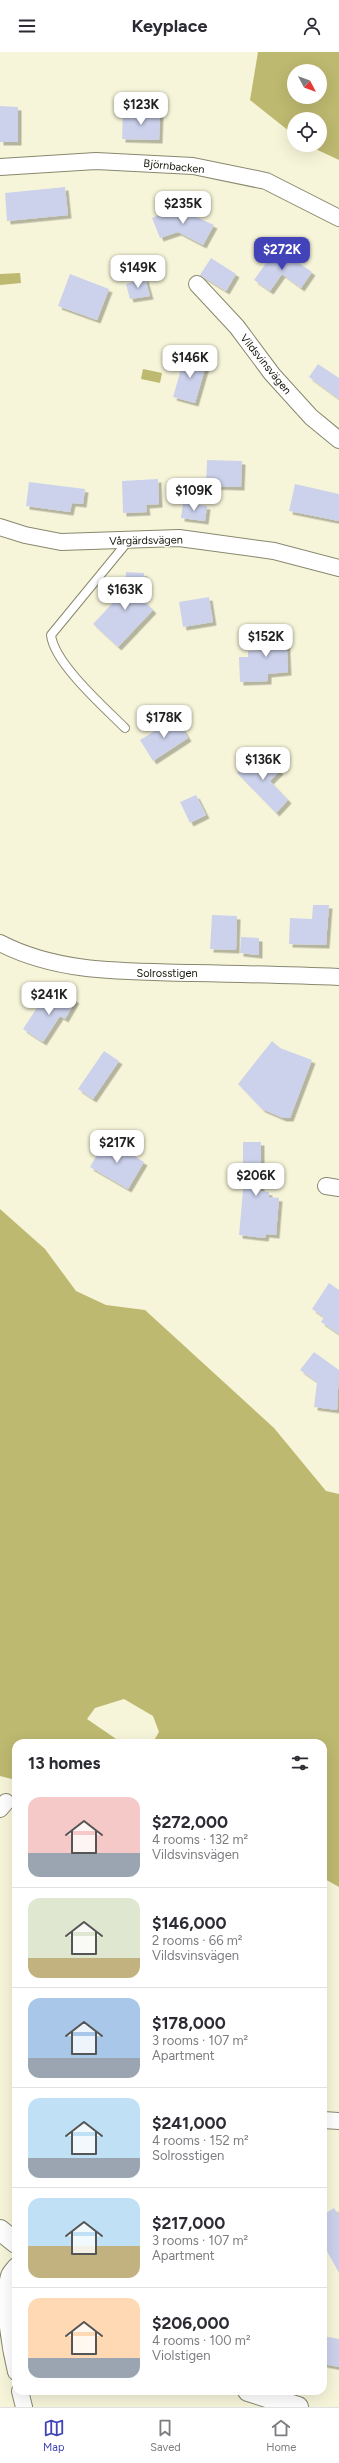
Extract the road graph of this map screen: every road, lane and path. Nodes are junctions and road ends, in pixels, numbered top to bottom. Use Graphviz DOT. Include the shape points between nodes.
graph roads {
  1 [pos="0,167"];
  2 [pos="339,218"];
  3 [pos="197,284"];
  4 [pos="339,440"];
  5 [pos="0,527"];
  6 [pos="129,539"];
  7 [pos="339,568"];
  8 [pos="125,728"];
  9 [pos="0,943"];
  10 [pos="339,977"];
  11 [pos="327,2120"];
  12 [pos="339,2121"];
  13 [pos="0,2230"];
  14 [pos="12,2240"];
  15 [pos="12,2271"];
  16 [pos="12,2353"];
  17 [pos="21,2395"];
  18 [pos="260,2395"];
  19 [pos="24,2407"];
  20 [pos="298,2407"];
  1 -- 2 [label="street, Björnbacken" via="96,161 193,166 266,181"];
  3 -- 4 [label="street, Vildsvinsvägen" via="237,327 272,374 306,412"];
  5 -- 6 [label="street, Vårgärdsvägen" via="61,542"];
  6 -- 7 [label="street, Vårgärdsvägen" via="179,538 274,551"];
  6 -- 8 [label="lane" via="51,635 52,644 64,664"];
  9 -- 10 [label="street, Solrosstigen" via="21,954 61,964 125,973"];
  11 -- 12 [label="street"];
  13 -- 14 [label="street"];
  15 -- 16 [label="street" via="9,2275 7,2315"];
  17 -- 19 [label="street"];
  18 -- 20 [label="street"];
}
